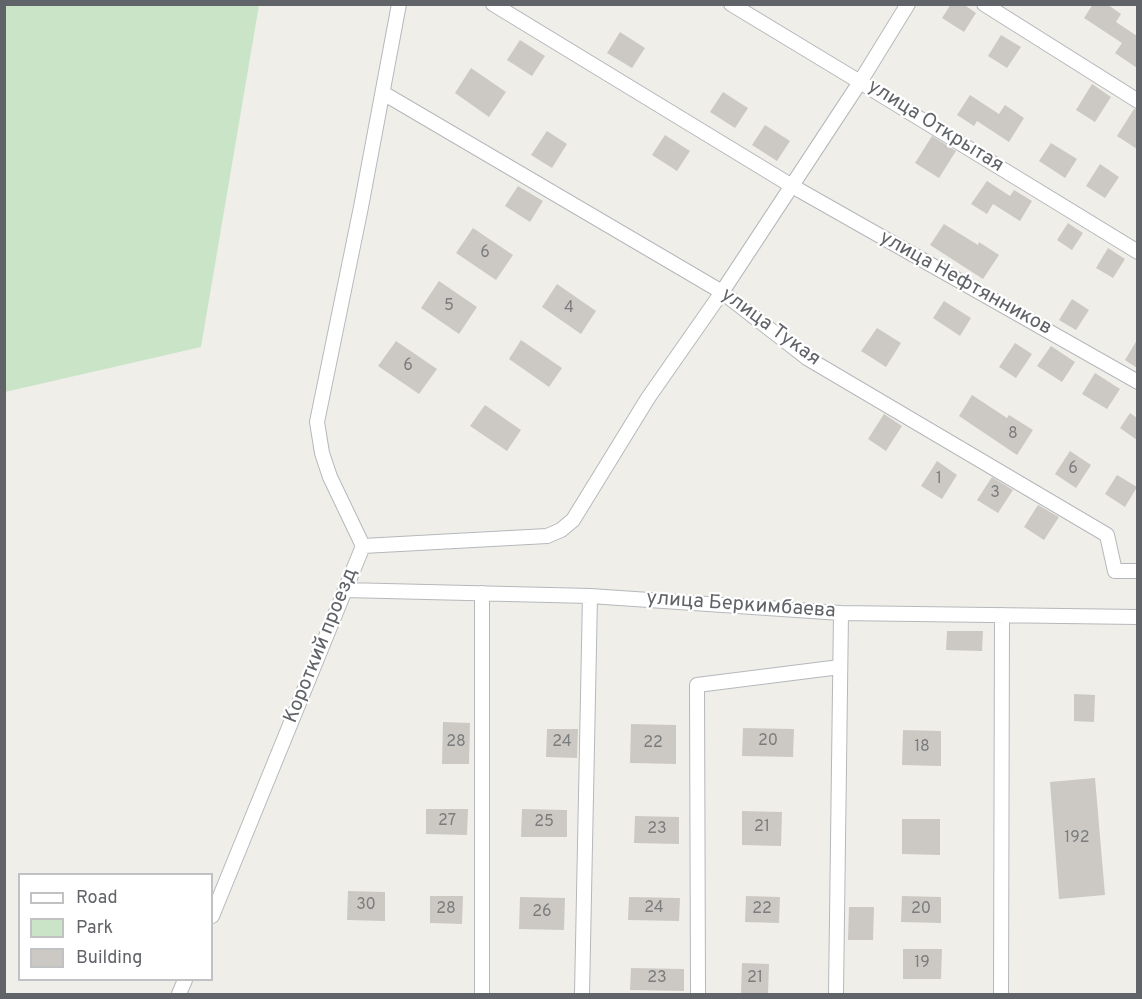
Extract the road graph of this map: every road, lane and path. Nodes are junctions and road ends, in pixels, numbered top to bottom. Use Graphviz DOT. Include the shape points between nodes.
graph roads {
  1 [pos="399,4"];
  2 [pos="494,4"];
  3 [pos="731,4"];
  4 [pos="908,4"];
  5 [pos="984,4"];
  6 [pos="860,82"];
  7 [pos="382,93"];
  8 [pos="1137,101"];
  9 [pos="792,186"];
  10 [pos="1137,252"];
  11 [pos="722,292"];
  12 [pos="1137,382"];
  13 [pos="363,546"];
  14 [pos="1137,571"];
  15 [pos="345,590"];
  16 [pos="482,593"];
  17 [pos="590,596"];
  18 [pos="841,613"];
  19 [pos="1002,615"];
  20 [pos="1137,617"];
  21 [pos="840,667"];
  22 [pos="213,913"];
  23 [pos="482,994"];
  24 [pos="582,994"];
  25 [pos="698,994"];
  26 [pos="836,994"];
  27 [pos="1001,994"];
  1 -- 7 [label="street"];
  2 -- 9 [label="street, улица Нефтянников"];
  3 -- 6 [label="street, улица Открытая"];
  4 -- 6 [label="street"];
  5 -- 8 [label="street"];
  6 -- 9 [label="street"];
  6 -- 10 [label="street, улица Открытая"];
  7 -- 11 [label="street, улица Тукая"];
  7 -- 13 [label="street" via="317,422 330,477"];
  9 -- 11 [label="street"];
  9 -- 12 [label="street, улица Нефтянников"];
  11 -- 13 [label="street, Короткий проезд" via="648,398 573,520 561,530 546,536"];
  11 -- 14 [label="street, улица Тукая" via="807,357 1107,535 1115,571"];
  13 -- 15 [label="street, Короткий проезд"];
  15 -- 16 [label="street, улица Беркимбаева"];
  15 -- 22 [label="street, Короткий проезд"];
  16 -- 17 [label="street, улица Беркимбаева"];
  16 -- 23 [label="street"];
  17 -- 18 [label="street, улица Беркимбаева"];
  17 -- 24 [label="street"];
  18 -- 19 [label="street, улица Беркимбаева"];
  18 -- 21 [label="street"];
  19 -- 20 [label="street, улица Беркимбаева"];
  19 -- 27 [label="street"];
  21 -- 25 [label="street" via="697,686"];
  21 -- 26 [label="street"];
}
